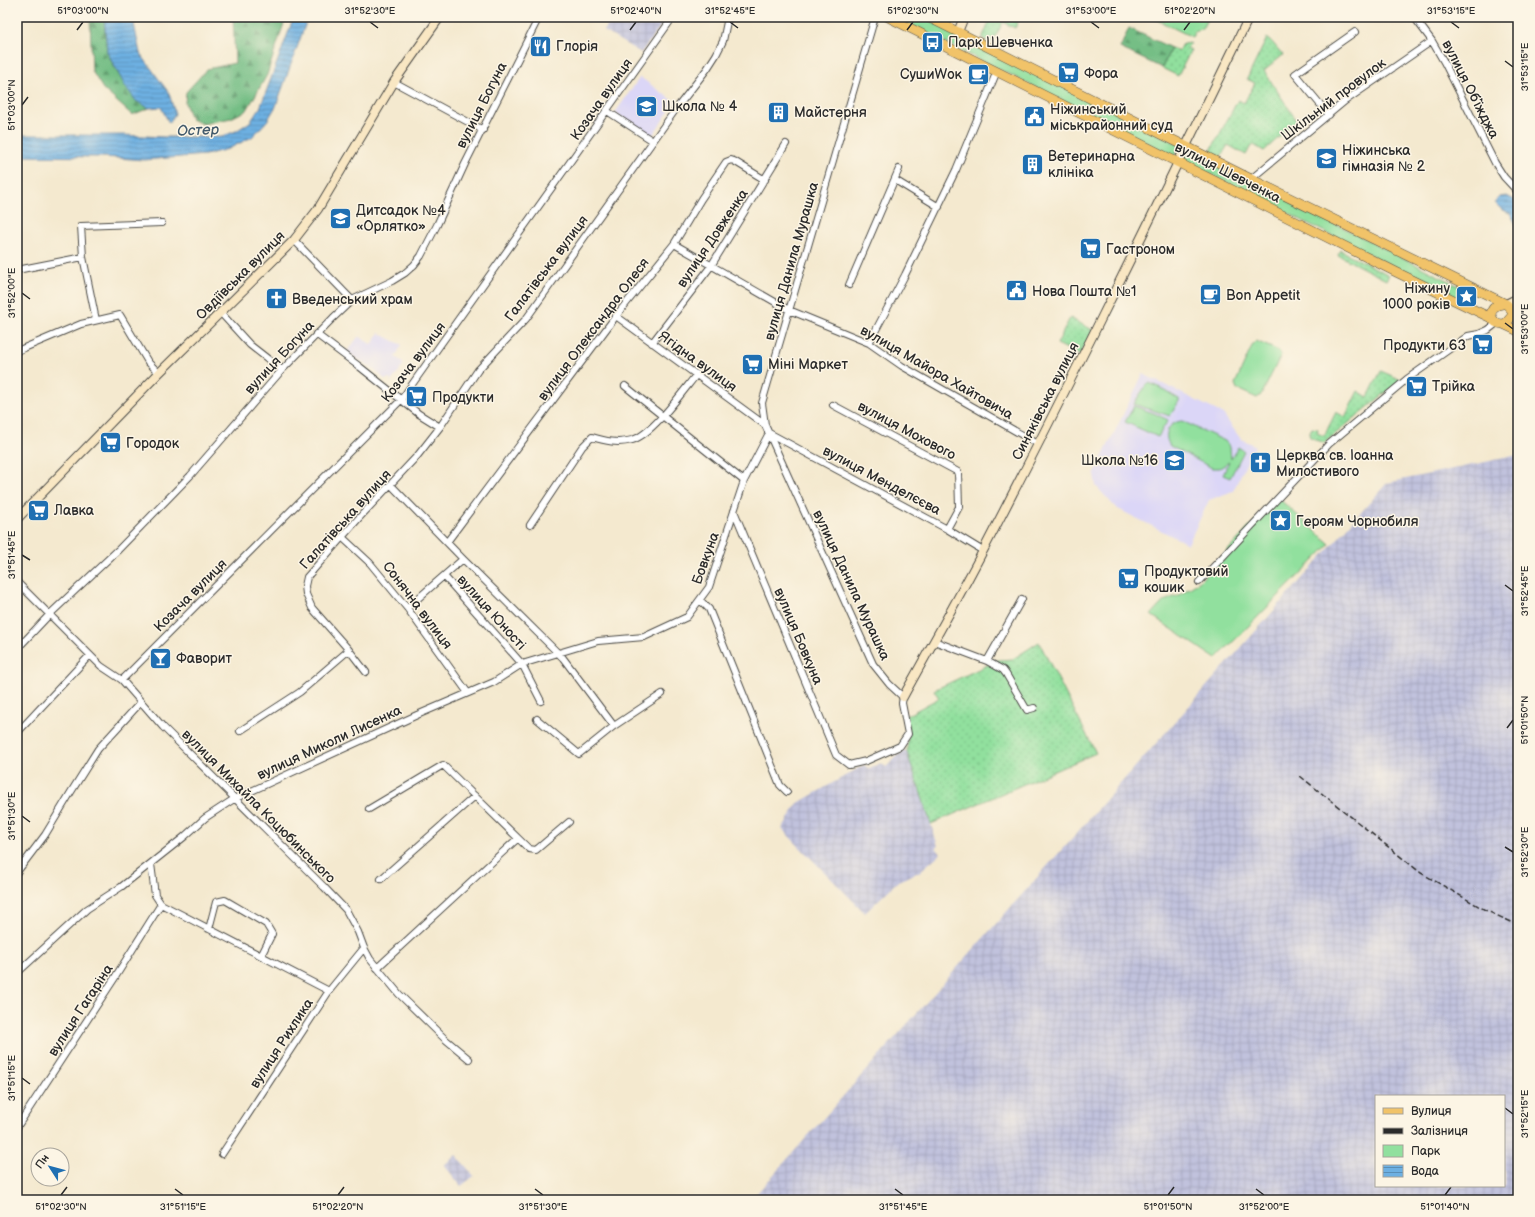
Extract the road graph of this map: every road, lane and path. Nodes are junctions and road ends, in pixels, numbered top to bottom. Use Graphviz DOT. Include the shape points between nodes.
graph roads {
  1 [pos="440,17"];
  2 [pos="539,17"];
  3 [pos="673,17"];
  4 [pos="728,17"];
  5 [pos="875,17"];
  6 [pos="888,17"];
  7 [pos="928,17"];
  8 [pos="964,17"];
  9 [pos="1250,17"];
  10 [pos="1414,17"];
  11 [pos="958,32"];
  12 [pos="1354,32"];
  13 [pos="1432,41"];
  14 [pos="997,71"];
  15 [pos="394,82"];
  16 [pos="607,111"];
  17 [pos="1329,115"];
  18 [pos="483,130"];
  19 [pos="653,141"];
  20 [pos="786,144"];
  21 [pos="1185,146"];
  22 [pos="1177,162"];
  23 [pos="899,169"];
  24 [pos="1251,179"];
  25 [pos="765,180"];
  26 [pos="895,180"];
  27 [pos="1518,192"];
  28 [pos="939,207"];
  29 [pos="162,223"];
  30 [pos="294,240"];
  31 [pos="674,244"];
  32 [pos="83,257"];
  33 [pos="711,266"];
  34 [pos="17,270"];
  35 [pos="849,285"];
  36 [pos="1518,298"];
  37 [pos="352,300"];
  38 [pos="1518,302"];
  39 [pos="1508,307"];
  40 [pos="789,310"];
  41 [pos="220,312"];
  42 [pos="616,316"];
  43 [pos="1518,318"];
  44 [pos="96,320"];
  45 [pos="1496,321"];
  46 [pos="1518,331"];
  47 [pos="316,334"];
  48 [pos="652,343"];
  49 [pos="868,343"];
  50 [pos="17,351"];
  51 [pos="282,370"];
  52 [pos="159,374"];
  53 [pos="697,374"];
  54 [pos="625,386"];
  55 [pos="401,400"];
  56 [pos="833,405"];
  57 [pos="662,416"];
  58 [pos="765,425"];
  59 [pos="440,427"];
  60 [pos="769,433"];
  61 [pos="1038,444"];
  62 [pos="744,481"];
  63 [pos="391,486"];
  64 [pos="734,511"];
  65 [pos="17,519"];
  66 [pos="530,525"];
  67 [pos="948,529"];
  68 [pos="342,537"];
  69 [pos="446,542"];
  70 [pos="983,551"];
  71 [pos="463,560"];
  72 [pos="444,576"];
  73 [pos="17,582"];
  74 [pos="1199,582"];
  75 [pos="1022,599"];
  76 [pos="700,600"];
  77 [pos="407,608"];
  78 [pos="50,614"];
  79 [pos="934,641"];
  80 [pos="17,650"];
  81 [pos="349,650"];
  82 [pos="558,653"];
  83 [pos="90,655"];
  84 [pos="987,662"];
  85 [pos="522,664"];
  86 [pos="366,672"];
  87 [pos="122,680"];
  88 [pos="468,693"];
  89 [pos="662,694"];
  90 [pos="903,697"];
  91 [pos="541,701"];
  92 [pos="141,702"];
  93 [pos="1034,708"];
  94 [pos="537,719"];
  95 [pos="614,726"];
  96 [pos="240,731"];
  97 [pos="17,733"];
  98 [pos="787,792"];
  99 [pos="475,796"];
  100 [pos="234,799"];
  101 [pos="369,809"];
  102 [pos="569,822"];
  103 [pos="517,839"];
  104 [pos="151,864"];
  105 [pos="17,872"];
  106 [pos="381,879"];
  107 [pos="160,904"];
  108 [pos="209,929"];
  109 [pos="364,948"];
  110 [pos="261,956"];
  111 [pos="377,968"];
  112 [pos="17,973"];
  113 [pos="329,991"];
  114 [pos="469,1059"];
  115 [pos="17,1127"];
  116 [pos="222,1154"];
  1 -- 15 [label="street, Овдіївська вулиця"];
  2 -- 18 [label="street, вулиця Богуна"];
  3 -- 16 [label="street, Козача вулиця"];
  4 -- 19 [label="street, Галатівська вулиця" via="725,34 716,55"];
  5 -- 40 [label="street, вулиця Данила Мурашка"];
  6 -- 14 [label="main road, вулиця Шевченка"];
  7 -- 11 [label="main road, вулиця Шевченка"];
  8 -- 11 [label="street"];
  9 -- 21 [label="street, Синяківська вулиця"];
  10 -- 13 [label="street, вулиця Обʼїжджа"];
  11 -- 21 [label="main road, вулиця Шевченка"];
  12 -- 17 [label="street" via="1295,74"];
  13 -- 17 [label="street, Шкільний провулок"];
  13 -- 27 [label="street, вулиця Обʼїжджа" via="1495,163"];
  14 -- 22 [label="main road, вулиця Шевченка"];
  14 -- 28 [label="street"];
  15 -- 18 [label="street"];
  15 -- 30 [label="street, Овдіївська вулиця" via="318,209"];
  16 -- 19 [label="street"];
  16 -- 55 [label="street, Козача вулиця"];
  17 -- 24 [label="street, Шкільний провулок"];
  18 -- 37 [label="street, вулиця Богуна" via="464,164 421,256 398,277"];
  19 -- 59 [label="street, Галатівська вулиця" via="526,319 478,370"];
  20 -- 25 [label="street, вулиця Довженка"];
  21 -- 22 [label="street, Синяківська вулиця"];
  21 -- 24 [label="main road, вулиця Шевченка"];
  22 -- 45 [label="main road, вулиця Шевченка"];
  22 -- 61 [label="street, Синяківська вулиця"];
  23 -- 26 [label="street"];
  24 -- 39 [label="main road, вулиця Шевченка"];
  25 -- 31 [label="street, вулиця Олександра Олеся" via="734,161 726,162"];
  25 -- 33 [label="street, вулиця Довженка"];
  26 -- 28 [label="street"];
  26 -- 35 [label="street"];
  28 -- 49 [label="street"];
  29 -- 32 [label="street" via="81,226"];
  30 -- 37 [label="street"];
  30 -- 41 [label="street, Овдіївська вулиця"];
  31 -- 33 [label="street, вулиця Майора Хайтовича"];
  31 -- 42 [label="street, вулиця Олександра Олеся"];
  32 -- 34 [label="street"];
  32 -- 44 [label="street"];
  33 -- 40 [label="street, вулиця Майора Хайтовича"];
  33 -- 48 [label="street, вулиця Довженка"];
  36 -- 39 [label="street"];
  37 -- 47 [label="street, вулиця Богуна"];
  38 -- 39 [label="street"];
  39 -- 43 [label="main road, вулиця Шевченка"];
  39 -- 45 [label="main road" via="1511,319"];
  39 -- 45 [label="main road" via="1497,305 1493,308 1491,313"];
  40 -- 49 [label="street, вулиця Майора Хайтовича"];
  40 -- 58 [label="street, вулиця Данила Мурашка" via="762,403"];
  41 -- 51 [label="street" via="250,344"];
  41 -- 52 [label="street, Овдіївська вулиця"];
  42 -- 48 [label="street, Ягідна вулиця"];
  42 -- 69 [label="street, вулиця Олександра Олеся"];
  44 -- 50 [label="street"];
  44 -- 52 [label="street" via="120,315 148,362"];
  45 -- 46 [label="main road, вулиця Шевченка"];
  45 -- 74 [label="street" via="1488,324 1485,331 1468,336 1407,379 1329,444"];
  47 -- 51 [label="street, вулиця Богуна"];
  47 -- 55 [label="street"];
  48 -- 53 [label="street, Ягідна вулиця"];
  49 -- 61 [label="street, вулиця Майора Хайтовича" via="902,366"];
  51 -- 78 [label="street, вулиця Богуна" via="190,476 118,550"];
  52 -- 65 [label="street, Овдіївська вулиця"];
  53 -- 57 [label="street"];
  53 -- 58 [label="street, Ягідна вулиця"];
  54 -- 57 [label="street"];
  55 -- 59 [label="street"];
  55 -- 87 [label="street, Козача вулиця"];
  56 -- 67 [label="street, вулиця Мохового" via="958,472 958,507"];
  57 -- 62 [label="street"];
  57 -- 66 [label="street" via="644,435 632,440 610,442 592,437 582,447"];
  58 -- 60 [label="street, вулиця Данила Мурашка"];
  59 -- 63 [label="street, Галатівська вулиця"];
  60 -- 62 [label="street, Бовкуна"];
  60 -- 67 [label="street, вулиця Менделєєва"];
  60 -- 90 [label="street, вулиця Данила Мурашка" via="873,664 888,684"];
  61 -- 70 [label="street, Синяківська вулиця"];
  62 -- 64 [label="street, Бовкуна"];
  63 -- 68 [label="street, Галатівська вулиця"];
  63 -- 69 [label="street"];
  64 -- 76 [label="street, Бовкуна" via="709,587"];
  64 -- 90 [label="street, вулиця Бовкуна" via="836,755 849,764 866,761 900,746 908,734"];
  67 -- 70 [label="street, вулиця Менделєєва"];
  68 -- 77 [label="street, Сонячна вулиця" via="370,563"];
  68 -- 81 [label="street, Галатівська вулиця" via="307,577 305,586 312,608"];
  69 -- 71 [label="street"];
  70 -- 79 [label="street, Синяківська вулиця"];
  71 -- 72 [label="street, вулиця Юності"];
  71 -- 82 [label="street"];
  72 -- 77 [label="street, вулиця Юності"];
  72 -- 85 [label="street, вулиця Юності"];
  73 -- 78 [label="street, вулиця Михайла Коцюбинського"];
  75 -- 84 [label="street"];
  76 -- 82 [label="street, Бовкуна" via="687,617 644,637 598,641"];
  76 -- 98 [label="street" via="709,609 780,785"];
  77 -- 88 [label="street, Сонячна вулиця"];
  78 -- 80 [label="street, вулиця Богуна"];
  78 -- 83 [label="street, вулиця Михайла Коцюбинського"];
  79 -- 84 [label="street"];
  79 -- 90 [label="street, Синяківська вулиця"];
  81 -- 86 [label="street, Галатівська вулиця"];
  81 -- 96 [label="street" via="300,692"];
  82 -- 85 [label="street, вулиця Миколи Лисенка"];
  82 -- 95 [label="street"];
  83 -- 87 [label="street, вулиця Михайла Коцюбинського"];
  83 -- 97 [label="street"];
  84 -- 93 [label="street" via="1003,670 1027,710"];
  85 -- 88 [label="street, вулиця Миколи Лисенка" via="494,682"];
  85 -- 91 [label="street, вулиця Юності"];
  87 -- 92 [label="street, вулиця Михайла Коцюбинського"];
  88 -- 100 [label="street, вулиця Миколи Лисенка"];
  89 -- 95 [label="street"];
  92 -- 100 [label="street, вулиця Михайла Коцюбинського"];
  92 -- 105 [label="street" via="98,749 44,835"];
  94 -- 95 [label="street" via="579,754"];
  99 -- 101 [label="street" via="443,765"];
  99 -- 103 [label="street"];
  99 -- 106 [label="street"];
  100 -- 104 [label="street, вулиця Миколи Лисенка" via="205,818"];
  100 -- 109 [label="street, вулиця Михайла Коцюбинського" via="346,910"];
  102 -- 103 [label="street" via="536,850 529,849"];
  103 -- 111 [label="street"];
  104 -- 107 [label="street" via="155,895"];
  104 -- 112 [label="street, вулиця Миколи Лисенка" via="87,909"];
  107 -- 108 [label="street"];
  107 -- 115 [label="street, вулиця Гагаріна"];
  108 -- 110 [label="street"];
  108 -- 110 [label="street" via="216,902 225,900 266,924 272,934"];
  109 -- 111 [label="street, вулиця Михайла Коцюбинського"];
  109 -- 113 [label="street, вулиця Рихлика"];
  110 -- 113 [label="street"];
  111 -- 114 [label="street, вулиця Михайла Коцюбинського" via="399,994"];
  113 -- 116 [label="street, вулиця Рихлика"];
}
